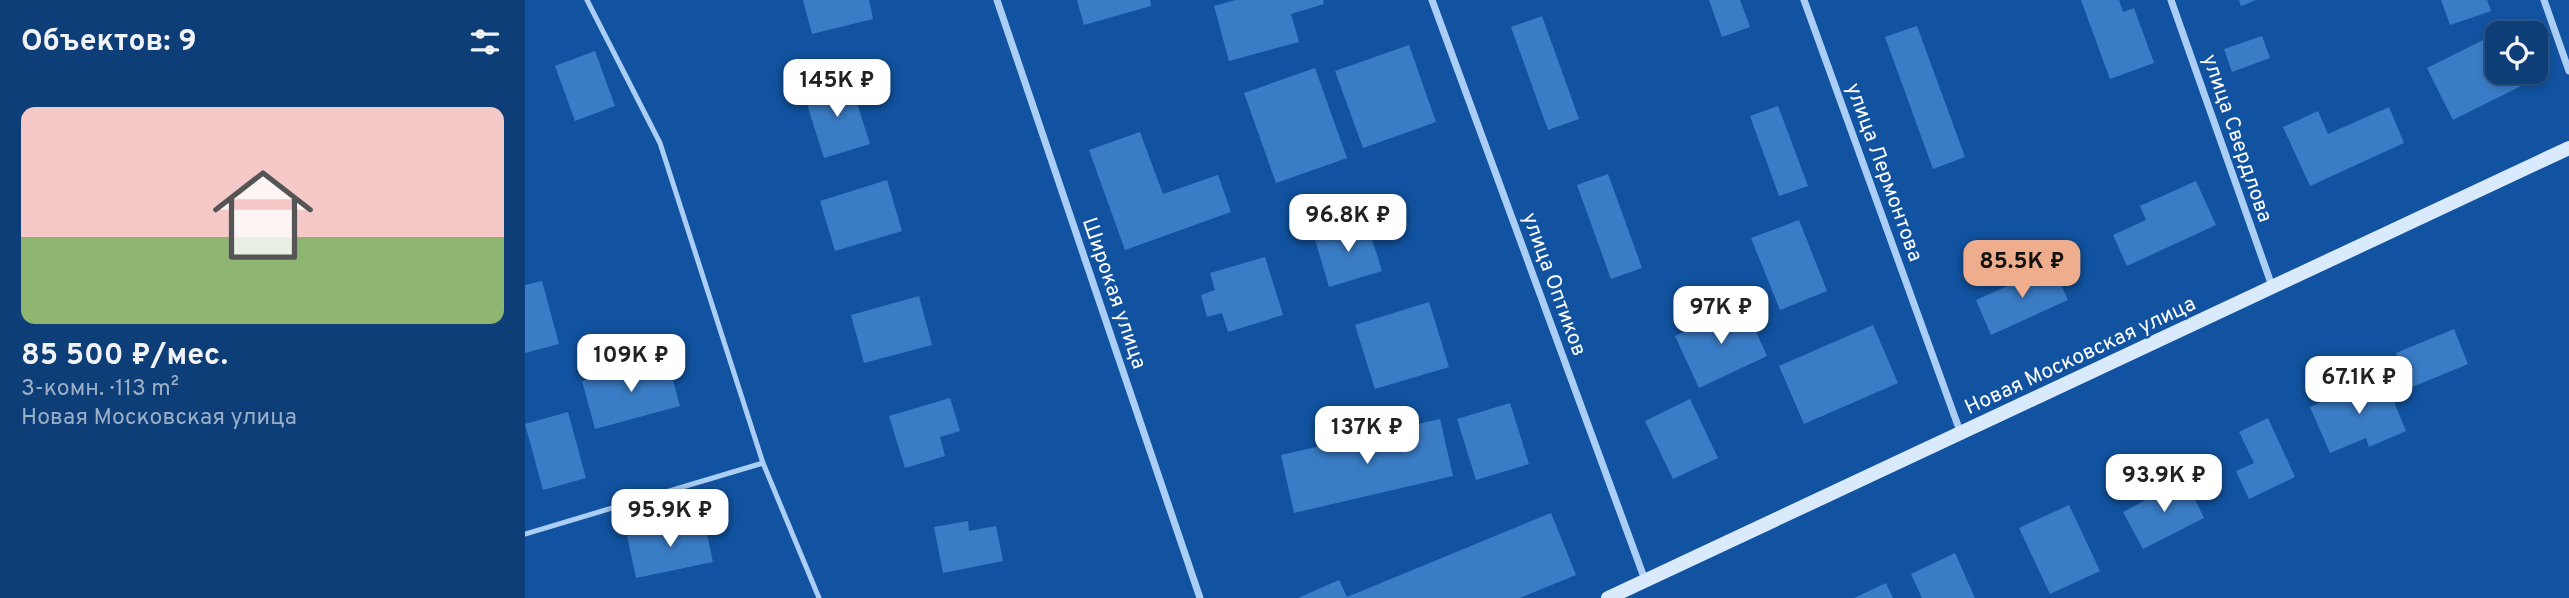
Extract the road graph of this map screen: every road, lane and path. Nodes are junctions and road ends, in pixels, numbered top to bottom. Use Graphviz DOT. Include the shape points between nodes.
graph roads {
  1 [pos="587,0"];
  2 [pos="996,0"];
  3 [pos="1432,0"];
  4 [pos="1804,0"];
  5 [pos="2171,0"];
  6 [pos="2544,0"];
  7 [pos="2569,71"];
  8 [pos="2569,148"];
  9 [pos="2273,287"];
  10 [pos="1961,434"];
  11 [pos="763,463"];
  12 [pos="525,534"];
  13 [pos="1645,581"];
  14 [pos="819,598"];
  15 [pos="1200,598"];
  16 [pos="1608,598"];
  1 -- 11 [label="lane" via="660,143"];
  2 -- 15 [label="street, Широкая улица"];
  3 -- 13 [label="street, улица Оптиков"];
  4 -- 10 [label="street, улица Лермонтова"];
  5 -- 9 [label="street, улица Свердлова"];
  6 -- 7 [label="street"];
  8 -- 9 [label="street, Новая Московская улица"];
  9 -- 10 [label="street, Новая Московская улица"];
  10 -- 13 [label="street, Новая Московская улица"];
  11 -- 12 [label="lane"];
  11 -- 14 [label="lane"];
  13 -- 16 [label="street, Новая Московская улица"];
}
